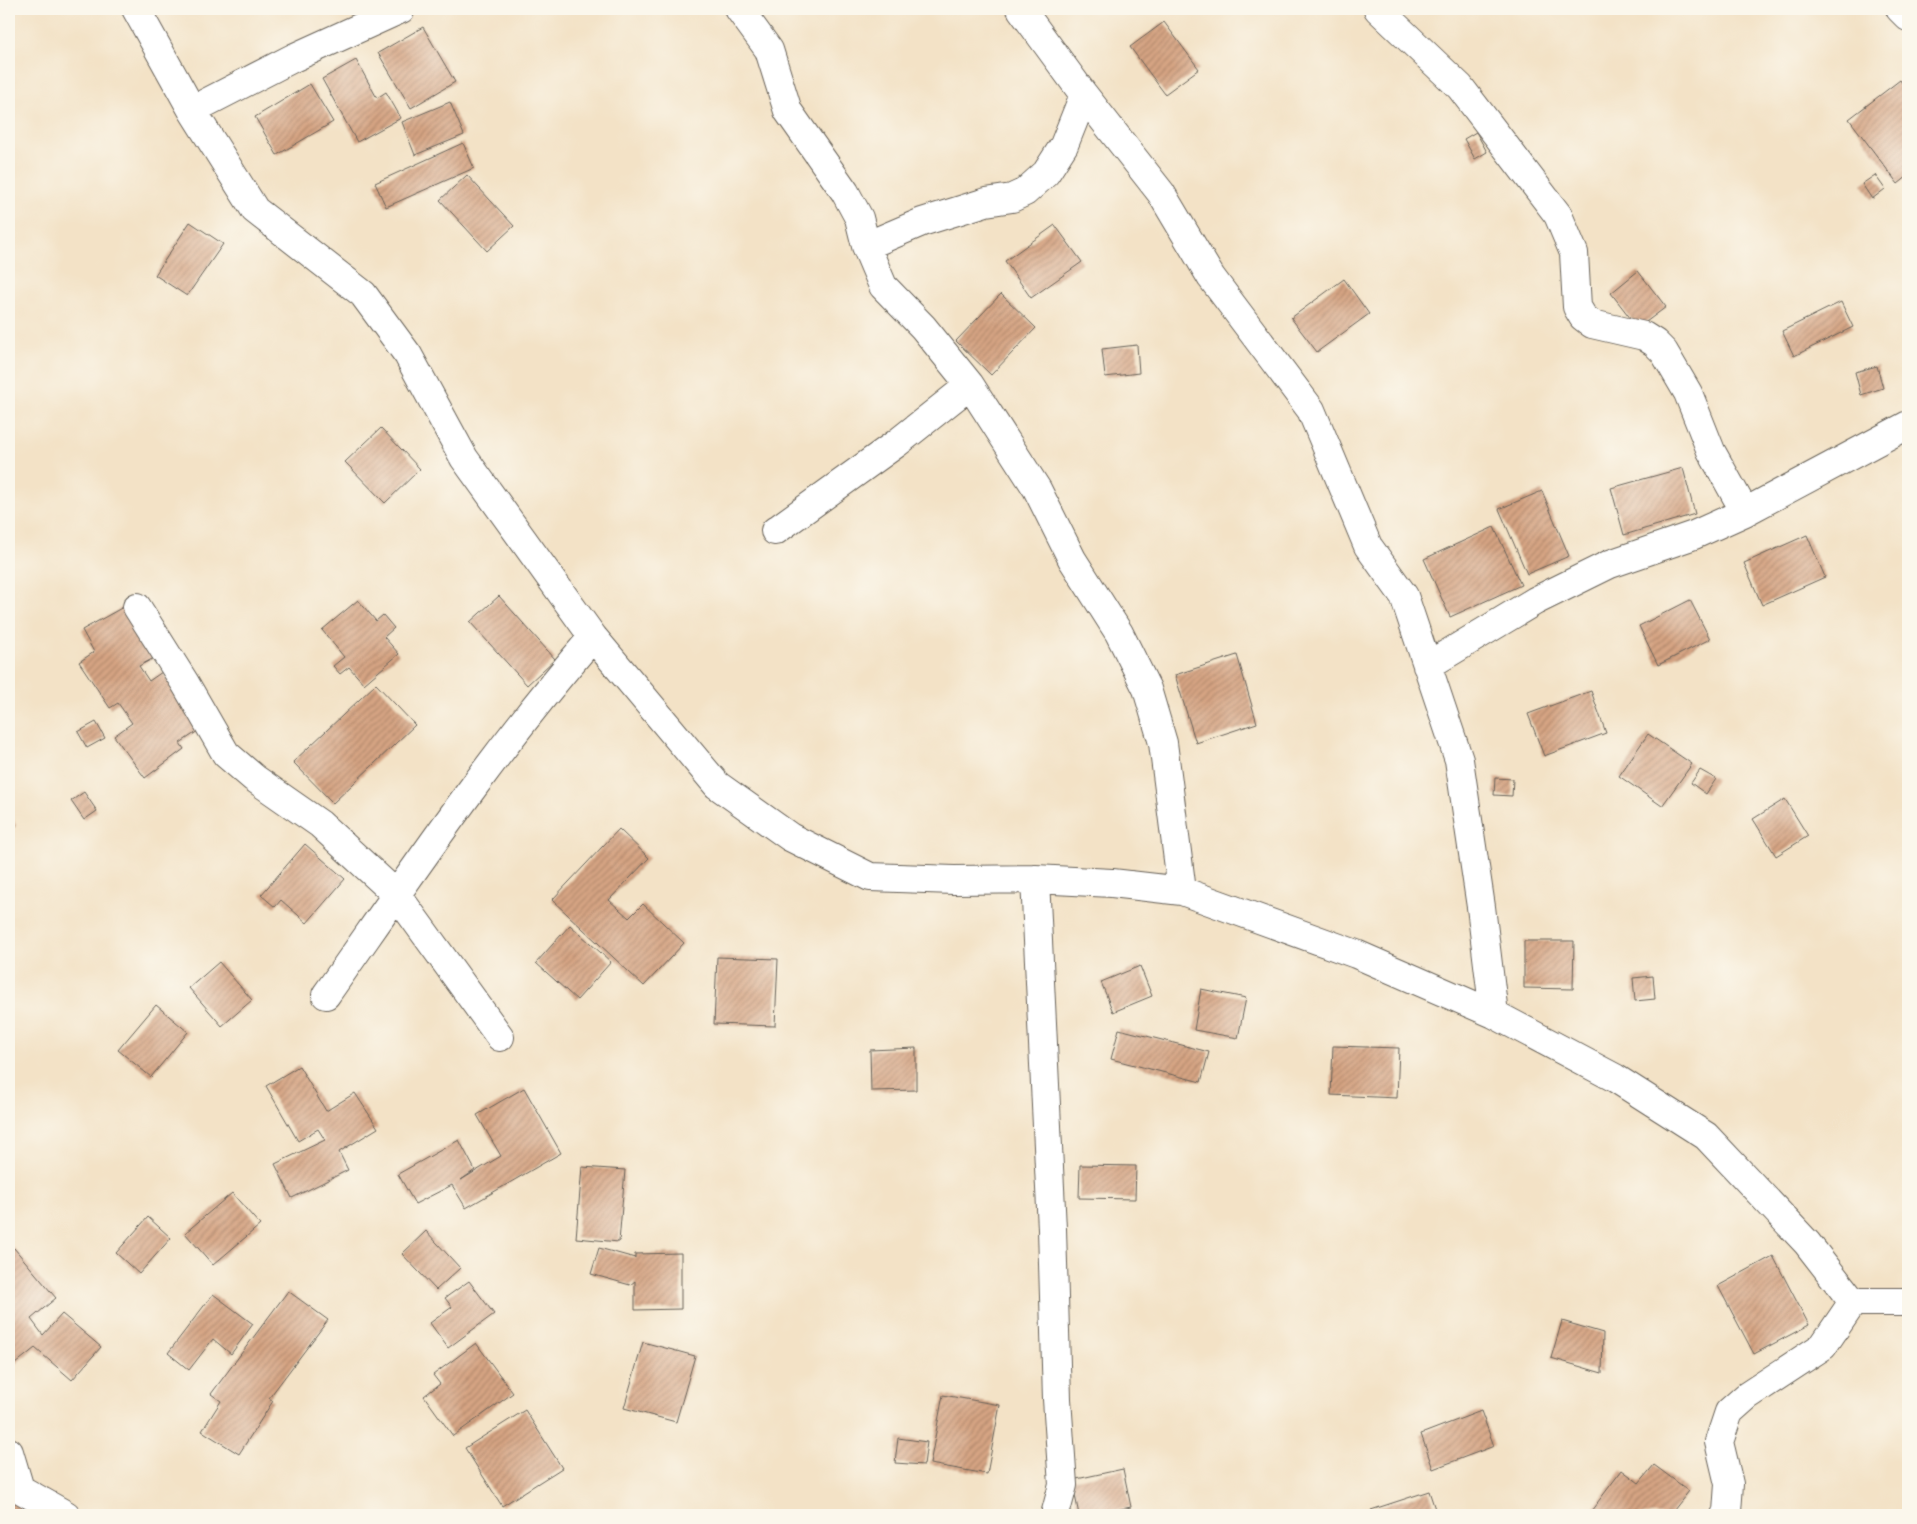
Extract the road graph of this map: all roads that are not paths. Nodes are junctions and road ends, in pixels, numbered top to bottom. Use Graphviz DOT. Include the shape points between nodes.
graph roads {
  1 [pos="136,9"];
  2 [pos="401,9"];
  3 [pos="739,9"];
  4 [pos="1021,9"];
  5 [pos="1378,9"];
  6 [pos="1900,9"];
  7 [pos="1908,17"];
  8 [pos="1084,95"];
  9 [pos="192,110"];
  10 [pos="866,246"];
  11 [pos="970,385"];
  12 [pos="1908,424"];
  13 [pos="1745,512"];
  14 [pos="775,531"];
  15 [pos="137,607"];
  16 [pos="593,637"];
  17 [pos="1427,666"];
  18 [pos="1035,879"];
  19 [pos="1182,890"];
  20 [pos="397,895"];
  21 [pos="326,995"];
  22 [pos="1494,1014"];
  23 [pos="500,1038"];
  24 [pos="1853,1302"];
  25 [pos="1908,1302"];
  26 [pos="9,1452"];
  27 [pos="66,1515"];
  28 [pos="1055,1515"];
  29 [pos="1725,1515"];
  1 -- 9 [label="street"];
  2 -- 9 [label="street" via="293,58"];
  3 -- 10 [label="street" via="768,50 788,111 850,201 859,218"];
  4 -- 8 [label="street"];
  5 -- 13 [label="street" via="1460,87 1558,215 1574,253 1577,307 1583,317 1592,324 1644,336 1664,352 1688,393 1711,451"];
  6 -- 7 [label="street"];
  8 -- 10 [label="street" via="1055,159 1046,173 1025,192 922,222"];
  8 -- 17 [label="street" via="1161,193 1211,278 1311,410 1368,546 1404,596"];
  9 -- 16 [label="street" via="254,210 364,294 408,356 464,458"];
  10 -- 11 [label="street" via="883,286 923,327"];
  11 -- 14 [label="street" via="898,443"];
  11 -- 19 [label="street" via="1037,489 1072,559 1119,632 1147,689 1163,743"];
  12 -- 13 [label="street"];
  13 -- 17 [label="street" via="1694,535 1610,564 1535,601"];
  15 -- 20 [label="street" via="226,754 254,778 320,824"];
  16 -- 18 [label="street" via="716,785 790,837 870,877"];
  16 -- 20 [label="street" via="498,752"];
  17 -- 22 [label="street" via="1460,760"];
  18 -- 19 [label="street"];
  18 -- 28 [label="street" via="1063,1485"];
  19 -- 22 [label="street" via="1356,954"];
  20 -- 21 [label="street"];
  20 -- 23 [label="street"];
  22 -- 24 [label="street" via="1615,1078 1706,1136 1807,1243"];
  24 -- 25 [label="street"];
  24 -- 29 [label="street" via="1823,1346 1747,1396 1729,1412 1719,1442 1729,1484"];
  26 -- 27 [label="street" via="20,1489"];
}
